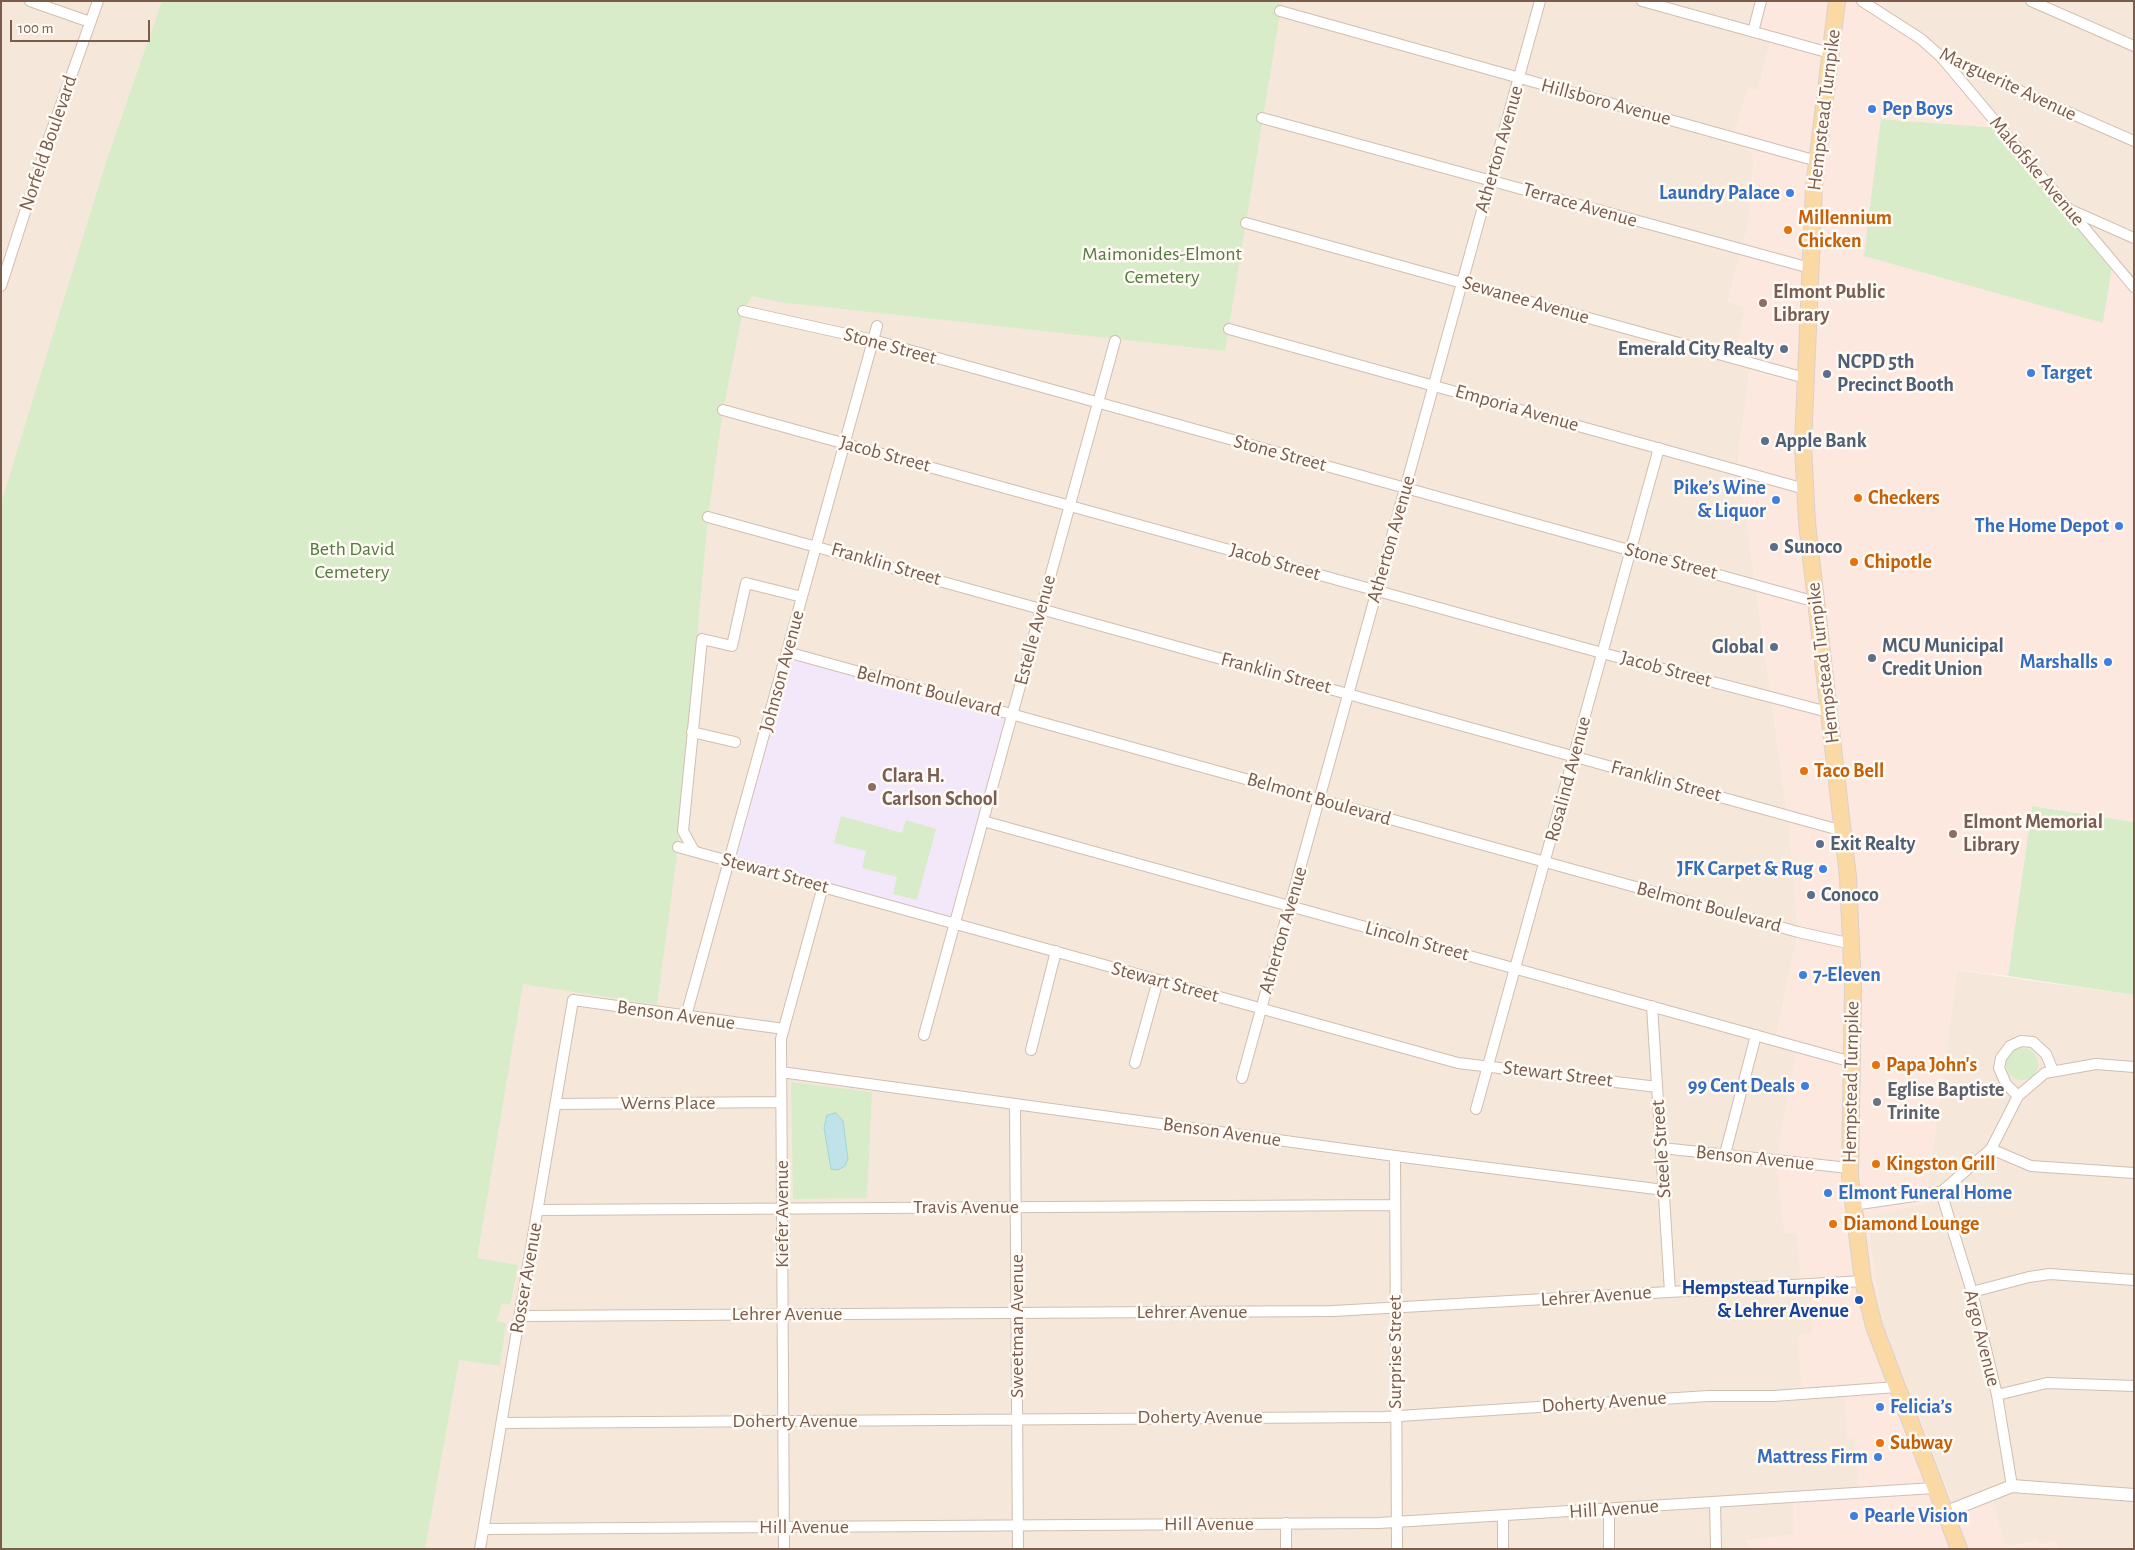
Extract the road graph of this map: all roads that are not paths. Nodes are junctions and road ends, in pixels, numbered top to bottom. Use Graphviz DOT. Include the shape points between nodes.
graph roads {
  1 [pos="30,1"];
  2 [pos="98,1"];
  3 [pos="1540,1"];
  4 [pos="1761,1"];
  5 [pos="1837,1"];
  6 [pos="1862,1"];
  7 [pos="2031,1"];
  8 [pos="1648,2"];
  9 [pos="1280,11"];
  10 [pos="90,22"];
  11 [pos="1753,32"];
  12 [pos="2134,46"];
  13 [pos="1830,53"];
  14 [pos="1940,56"];
  15 [pos="1519,78"];
  16 [pos="1262,118"];
  17 [pos="2134,141"];
  18 [pos="1817,161"];
  19 [pos="1491,180"];
  20 [pos="2069,210"];
  21 [pos="1246,223"];
  22 [pos="2134,238"];
  23 [pos="1810,268"];
  24 [pos="1462,283"];
  25 [pos="1,286"];
  26 [pos="2134,287"];
  27 [pos="743,311"];
  28 [pos="877,326"];
  29 [pos="1229,329"];
  30 [pos="873,340"];
  31 [pos="1114,340"];
  32 [pos="1805,378"];
  33 [pos="1434,385"];
  34 [pos="1098,403"];
  35 [pos="723,410"];
  36 [pos="844,443"];
  37 [pos="1659,448"];
  38 [pos="1406,488"];
  39 [pos="1805,488"];
  40 [pos="1070,505"];
  41 [pos="708,517"];
  42 [pos="816,545"];
  43 [pos="1631,550"];
  44 [pos="1377,590"];
  45 [pos="802,597"];
  46 [pos="1816,602"];
  47 [pos="1041,608"];
  48 [pos="787,652"];
  49 [pos="1602,653"];
  50 [pos="1349,693"];
  51 [pos="1828,712"];
  52 [pos="1012,714"];
  53 [pos="692,732"];
  54 [pos="735,742"];
  55 [pos="1574,755"];
  56 [pos="1319,799"];
  57 [pos="982,821"];
  58 [pos="1843,830"];
  59 [pos="678,847"];
  60 [pos="694,851"];
  61 [pos="729,860"];
  62 [pos="1544,862"];
  63 [pos="823,886"];
  64 [pos="1290,906"];
  65 [pos="954,923"];
  66 [pos="1852,944"];
  67 [pos="1056,951"];
  68 [pos="1515,968"];
  69 [pos="1158,980"];
  70 [pos="1652,1006"];
  71 [pos="572,1007"];
  72 [pos="1261,1008"];
  73 [pos="686,1016"];
  74 [pos="784,1029"];
  75 [pos="924,1034"];
  76 [pos="1756,1035"];
  77 [pos="1031,1050"];
  78 [pos="1852,1062"];
  79 [pos="1135,1063"];
  80 [pos="1488,1066"];
  81 [pos="2134,1067"];
  82 [pos="2053,1071"];
  83 [pos="781,1072"];
  84 [pos="1242,1078"];
  85 [pos="1658,1087"];
  86 [pos="2018,1096"];
  87 [pos="780,1102"];
  88 [pos="556,1104"];
  89 [pos="1015,1104"];
  90 [pos="1476,1109"];
  91 [pos="1662,1148"];
  92 [pos="1990,1149"];
  93 [pos="1725,1154"];
  94 [pos="1394,1156"];
  95 [pos="1849,1168"];
  96 [pos="2134,1173"];
  97 [pos="1664,1190"];
  98 [pos="1941,1192"];
  99 [pos="1395,1205"];
  100 [pos="1852,1205"];
  101 [pos="1016,1206"];
  102 [pos="782,1208"];
  103 [pos="538,1210"];
  104 [pos="2134,1280"];
  105 [pos="1863,1281"];
  106 [pos="1670,1292"];
  107 [pos="1972,1292"];
  108 [pos="1395,1309"];
  109 [pos="1017,1313"];
  110 [pos="782,1315"];
  111 [pos="520,1316"];
  112 [pos="2134,1386"];
  113 [pos="1897,1387"];
  114 [pos="1997,1395"];
  115 [pos="1396,1415"];
  116 [pos="1017,1419"];
  117 [pos="783,1421"];
  118 [pos="502,1423"];
  119 [pos="2012,1486"];
  120 [pos="1934,1488"];
  121 [pos="2134,1495"];
  122 [pos="1715,1502"];
  123 [pos="1609,1509"];
  124 [pos="1944,1513"];
  125 [pos="1503,1516"];
  126 [pos="1397,1522"];
  127 [pos="1286,1523"];
  128 [pos="1018,1525"];
  129 [pos="784,1527"];
  130 [pos="484,1529"];
  131 [pos="480,1549"];
  132 [pos="784,1549"];
  133 [pos="1018,1549"];
  134 [pos="1286,1549"];
  135 [pos="1397,1549"];
  136 [pos="1503,1549"];
  137 [pos="1609,1549"];
  138 [pos="1716,1549"];
  139 [pos="1959,1549"];
  1 -- 10 [label="street"];
  2 -- 10 [label="street, Norfeld Boulevard"];
  3 -- 15 [label="street, Atherton Avenue"];
  4 -- 11 [label="street"];
  5 -- 13 [label="main road, Hempstead Turnpike"];
  6 -- 14 [label="street, Marguerite Avenue" via="1921,39"];
  7 -- 12 [label="street"];
  8 -- 11 [label="street"];
  9 -- 15 [label="street, Hillsboro Avenue"];
  10 -- 25 [label="street, Norfeld Boulevard"];
  11 -- 13 [label="street"];
  13 -- 18 [label="main road, Hempstead Turnpike"];
  14 -- 17 [label="street, Marguerite Avenue"];
  14 -- 20 [label="street, Makofske Avenue"];
  15 -- 18 [label="street, Hillsboro Avenue"];
  15 -- 19 [label="street, Atherton Avenue"];
  16 -- 19 [label="street, Terrace Avenue"];
  18 -- 23 [label="main road, Hempstead Turnpike"];
  19 -- 23 [label="street, Terrace Avenue"];
  19 -- 24 [label="street, Atherton Avenue"];
  20 -- 22 [label="street"];
  20 -- 26 [label="street, Makofske Avenue"];
  21 -- 24 [label="street, Sewanee Avenue"];
  23 -- 32 [label="main road, Hempstead Turnpike"];
  24 -- 32 [label="street, Sewanee Avenue"];
  24 -- 33 [label="street, Atherton Avenue"];
  27 -- 30 [label="street, Stone Street"];
  28 -- 30 [label="street, Johnson Avenue"];
  29 -- 33 [label="street, Emporia Avenue"];
  30 -- 34 [label="street, Stone Street"];
  30 -- 36 [label="street, Johnson Avenue"];
  31 -- 34 [label="street, Estelle Avenue"];
  32 -- 39 [label="main road, Hempstead Turnpike"];
  33 -- 37 [label="street, Emporia Avenue"];
  33 -- 38 [label="street, Atherton Avenue"];
  34 -- 38 [label="street, Stone Street"];
  34 -- 40 [label="street, Estelle Avenue"];
  35 -- 36 [label="street, Jacob Street"];
  36 -- 40 [label="street, Jacob Street"];
  36 -- 42 [label="street, Johnson Avenue"];
  37 -- 39 [label="street, Emporia Avenue"];
  37 -- 43 [label="street, Rosalind Avenue"];
  38 -- 43 [label="street, Stone Street"];
  38 -- 44 [label="street, Atherton Avenue"];
  39 -- 46 [label="main road, Hempstead Turnpike"];
  40 -- 44 [label="street, Jacob Street"];
  40 -- 47 [label="street, Estelle Avenue"];
  41 -- 42 [label="street, Franklin Street"];
  42 -- 45 [label="street, Johnson Avenue"];
  42 -- 47 [label="street, Franklin Street"];
  43 -- 46 [label="street, Stone Street"];
  43 -- 49 [label="street, Rosalind Avenue"];
  44 -- 49 [label="street, Jacob Street"];
  44 -- 50 [label="street, Atherton Avenue"];
  45 -- 48 [label="street, Johnson Avenue"];
  45 -- 53 [label="street" via="746,583 732,646 702,639"];
  46 -- 51 [label="main road, Hempstead Turnpike"];
  47 -- 50 [label="street, Franklin Street"];
  47 -- 52 [label="street, Estelle Avenue"];
  48 -- 52 [label="street, Belmont Boulevard"];
  48 -- 61 [label="street, Johnson Avenue"];
  49 -- 51 [label="street, Jacob Street"];
  49 -- 55 [label="street, Rosalind Avenue"];
  50 -- 55 [label="street, Franklin Street"];
  50 -- 56 [label="street, Atherton Avenue"];
  51 -- 58 [label="main road, Hempstead Turnpike"];
  52 -- 56 [label="street, Belmont Boulevard"];
  52 -- 57 [label="street, Estelle Avenue"];
  53 -- 54 [label="street"];
  53 -- 60 [label="street" via="683,831"];
  55 -- 58 [label="street, Franklin Street"];
  55 -- 62 [label="street, Rosalind Avenue"];
  56 -- 62 [label="street, Belmont Boulevard"];
  56 -- 64 [label="street, Atherton Avenue"];
  57 -- 64 [label="street, Lincoln Street"];
  57 -- 65 [label="street, Estelle Avenue"];
  58 -- 66 [label="main road, Hempstead Turnpike"];
  59 -- 60 [label="street, Stewart Street"];
  60 -- 61 [label="street, Stewart Street"];
  61 -- 63 [label="street, Stewart Street"];
  61 -- 73 [label="street, Johnson Avenue"];
  62 -- 66 [label="street, Belmont Boulevard"];
  62 -- 68 [label="street, Rosalind Avenue"];
  63 -- 65 [label="street, Stewart Street"];
  63 -- 74 [label="street, Kiefer Avenue"];
  64 -- 68 [label="street, Lincoln Street"];
  64 -- 72 [label="street, Atherton Avenue"];
  65 -- 67 [label="street, Stewart Street"];
  65 -- 75 [label="street, Estelle Avenue"];
  66 -- 78 [label="main road, Hempstead Turnpike"];
  67 -- 69 [label="street, Stewart Street"];
  67 -- 77 [label="street"];
  68 -- 70 [label="street, Lincoln Street"];
  68 -- 80 [label="street, Rosalind Avenue"];
  69 -- 72 [label="street, Stewart Street"];
  69 -- 79 [label="street"];
  70 -- 76 [label="street, Lincoln Street"];
  70 -- 85 [label="street, Steele Street"];
  71 -- 73 [label="street, Benson Avenue" via="573,1000"];
  71 -- 88 [label="street, Rosser Avenue"];
  72 -- 80 [label="street, Stewart Street" via="1458,1063"];
  72 -- 84 [label="street, Atherton Avenue"];
  73 -- 74 [label="street, Benson Avenue"];
  74 -- 83 [label="street, Kiefer Avenue"];
  76 -- 78 [label="street, Lincoln Street"];
  76 -- 93 [label="street"];
  78 -- 95 [label="main road, Hempstead Turnpike"];
  80 -- 85 [label="street, Stewart Street"];
  80 -- 90 [label="street, Rosalind Avenue"];
  81 -- 82 [label="street" via="2096,1064"];
  82 -- 86 [label="street" via="2034,1081"];
  82 -- 86 [label="street" via="2046,1054 2033,1042 2022,1041 2010,1046 2001,1058 1999,1068 2006,1084"];
  83 -- 87 [label="street, Kiefer Avenue"];
  83 -- 89 [label="street, Benson Avenue"];
  85 -- 91 [label="street, Steele Street"];
  86 -- 92 [label="street"];
  87 -- 88 [label="street, Werns Place"];
  87 -- 102 [label="street, Kiefer Avenue"];
  88 -- 103 [label="street, Rosser Avenue"];
  89 -- 94 [label="street, Benson Avenue"];
  89 -- 101 [label="street, Sweetman Avenue"];
  91 -- 93 [label="street, Benson Avenue"];
  91 -- 97 [label="street, Steele Street"];
  92 -- 96 [label="street" via="2032,1166"];
  92 -- 98 [label="street"];
  93 -- 95 [label="street, Benson Avenue"];
  94 -- 97 [label="street, Benson Avenue"];
  94 -- 99 [label="street, Surprise Street"];
  95 -- 100 [label="main road, Hempstead Turnpike"];
  97 -- 106 [label="street, Steele Street"];
  98 -- 100 [label="street"];
  98 -- 107 [label="street, Argo Avenue"];
  99 -- 101 [label="street, Travis Avenue"];
  99 -- 108 [label="street, Surprise Street"];
  100 -- 105 [label="main road, Hempstead Turnpike"];
  101 -- 102 [label="street, Travis Avenue"];
  101 -- 109 [label="street, Sweetman Avenue"];
  102 -- 103 [label="street, Travis Avenue"];
  102 -- 110 [label="street, Kiefer Avenue"];
  103 -- 111 [label="street, Rosser Avenue"];
  104 -- 107 [label="street" via="2050,1274"];
  105 -- 106 [label="street, Lehrer Avenue"];
  105 -- 113 [label="main road, Hempstead Turnpike" via="1874,1326"];
  106 -- 108 [label="street, Lehrer Avenue"];
  107 -- 114 [label="street, Argo Avenue"];
  108 -- 109 [label="street, Lehrer Avenue"];
  108 -- 115 [label="street, Surprise Street"];
  109 -- 110 [label="street, Lehrer Avenue"];
  109 -- 116 [label="street, Sweetman Avenue"];
  110 -- 111 [label="street, Lehrer Avenue"];
  110 -- 117 [label="street, Kiefer Avenue"];
  111 -- 118 [label="street, Rosser Avenue"];
  112 -- 114 [label="street" via="2047,1383"];
  113 -- 115 [label="street, Doherty Avenue" via="1783,1396 1708,1396"];
  113 -- 120 [label="main road, Hempstead Turnpike"];
  114 -- 119 [label="street, Argo Avenue"];
  115 -- 116 [label="street, Doherty Avenue"];
  115 -- 126 [label="street, Surprise Street"];
  116 -- 117 [label="street, Doherty Avenue"];
  116 -- 128 [label="street, Sweetman Avenue"];
  117 -- 118 [label="street, Doherty Avenue"];
  117 -- 129 [label="street, Kiefer Avenue"];
  118 -- 130 [label="street, Rosser Avenue"];
  119 -- 121 [label="street"];
  119 -- 124 [label="street"];
  120 -- 122 [label="street, Hill Avenue"];
  120 -- 124 [label="main road, Hempstead Turnpike"];
  122 -- 123 [label="street, Hill Avenue"];
  122 -- 138 [label="street"];
  123 -- 125 [label="street, Hill Avenue"];
  123 -- 137 [label="street"];
  124 -- 139 [label="main road, Hempstead Turnpike"];
  125 -- 126 [label="street, Hill Avenue"];
  125 -- 136 [label="street"];
  126 -- 127 [label="street, Hill Avenue"];
  126 -- 135 [label="street, Surprise Street"];
  127 -- 128 [label="street, Hill Avenue"];
  127 -- 134 [label="street"];
  128 -- 129 [label="street, Hill Avenue"];
  128 -- 133 [label="street, Sweetman Avenue"];
  129 -- 130 [label="street, Hill Avenue"];
  129 -- 132 [label="street, Kiefer Avenue"];
  130 -- 131 [label="street, Rosser Avenue"];
}
